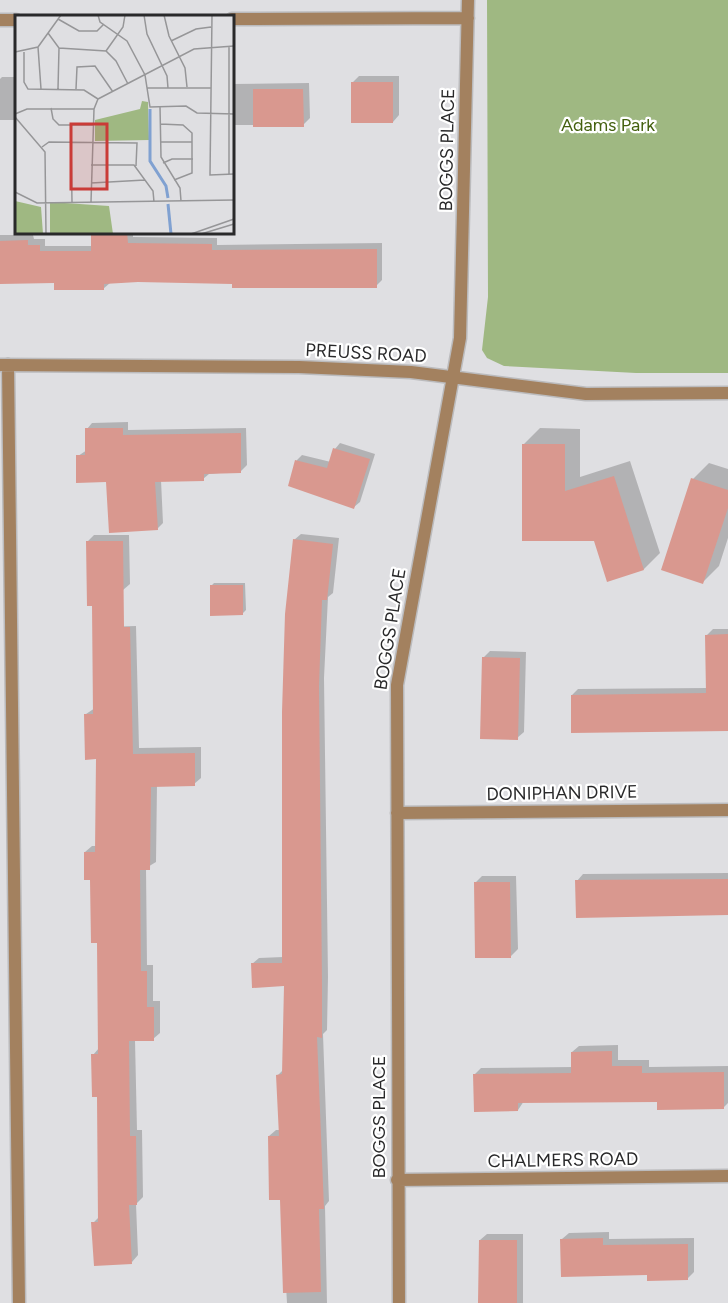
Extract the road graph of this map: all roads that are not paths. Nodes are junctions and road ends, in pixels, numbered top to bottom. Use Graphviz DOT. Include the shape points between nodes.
graph roads {
  1 [pos="468,0"];
  2 [pos="468,18"];
  3 [pos="234,19"];
  4 [pos="4,365"];
  5 [pos="455,378"];
  6 [pos="728,393"];
  7 [pos="728,810"];
  8 [pos="397,813"];
  9 [pos="728,1176"];
  10 [pos="398,1180"];
  11 [pos="19,1303"];
  12 [pos="399,1303"];
  1 -- 2 [label="street, BOGGS PLACE"];
  2 -- 3 [label="street"];
  2 -- 5 [label="street, BOGGS PLACE" via="460,338"];
  4 -- 5 [label="street, PREUSS ROAD" via="299,367"];
  4 -- 11 [label="street"];
  5 -- 6 [label="street, PREUSS ROAD" via="586,394"];
  5 -- 8 [label="street, BOGGS PLACE" via="398,685"];
  7 -- 8 [label="street, DONIPHAN DRIVE"];
  8 -- 10 [label="street, BOGGS PLACE"];
  9 -- 10 [label="street, CHALMERS ROAD"];
  10 -- 12 [label="street, BOGGS PLACE"];
}
